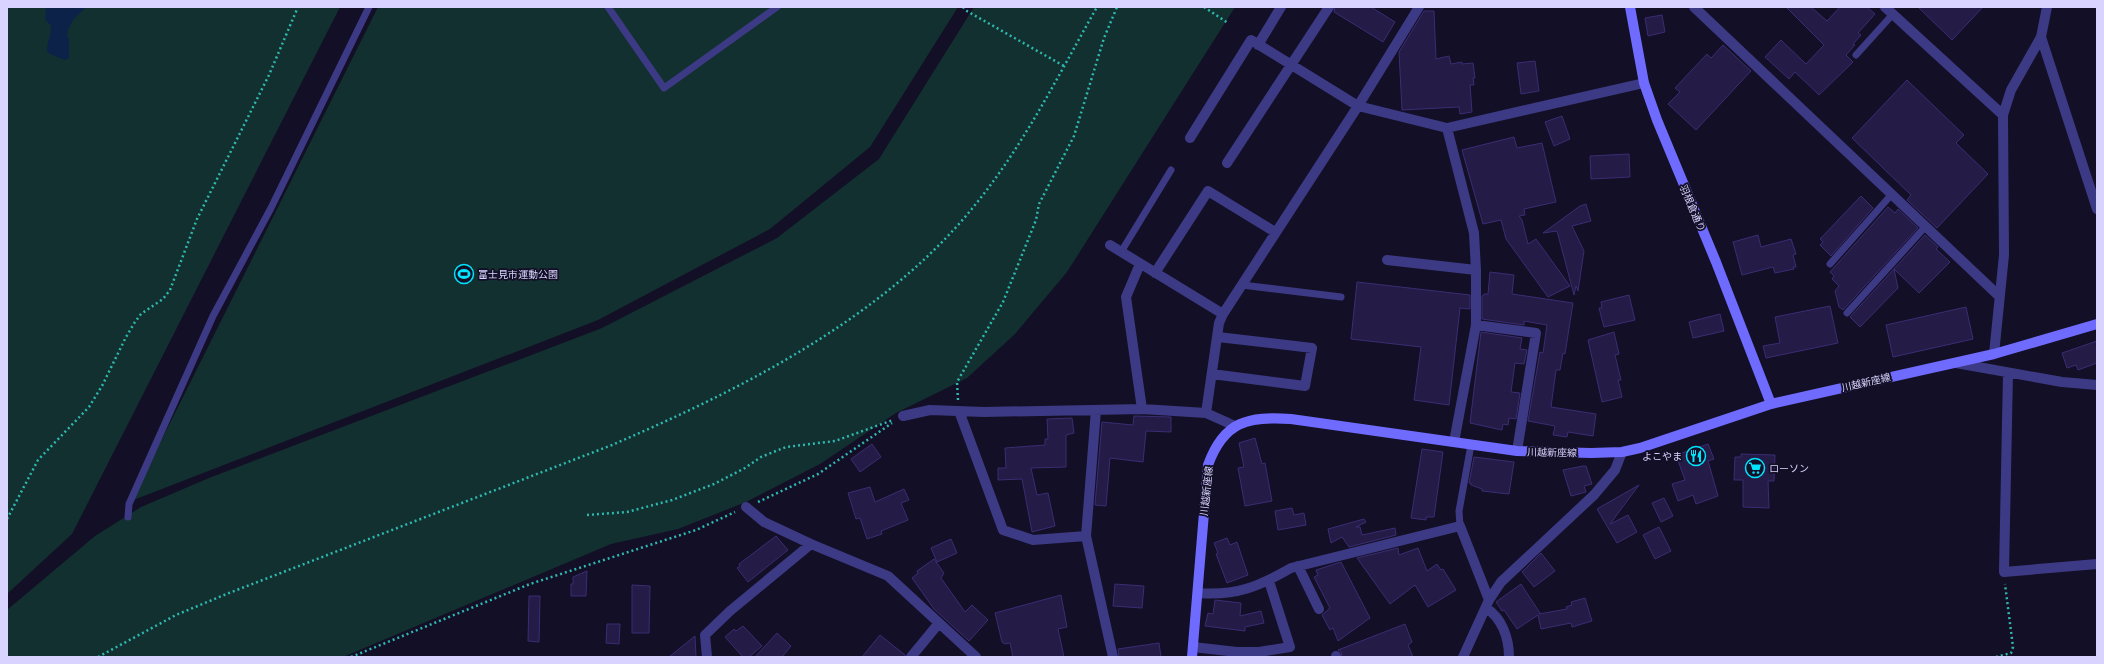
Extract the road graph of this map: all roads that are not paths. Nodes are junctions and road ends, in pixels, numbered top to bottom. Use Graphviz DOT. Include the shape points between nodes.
graph roads {
  1 [pos="369,7"];
  2 [pos="608,7"];
  3 [pos="778,7"];
  4 [pos="1281,7"];
  5 [pos="1329,7"];
  6 [pos="1419,7"];
  7 [pos="1630,7"];
  8 [pos="1694,7"];
  9 [pos="2047,7"];
  10 [pos="1889,10"];
  11 [pos="2041,36"];
  12 [pos="1258,45"];
  13 [pos="1856,55"];
  14 [pos="1291,65"];
  15 [pos="1644,83"];
  16 [pos="1358,106"];
  17 [pos="2004,115"];
  18 [pos="1447,128"];
  19 [pos="1190,138"];
  20 [pos="1227,163"];
  21 [pos="1170,170"];
  22 [pos="1892,194"];
  23 [pos="2097,209"];
  24 [pos="1926,226"];
  25 [pos="1275,232"];
  26 [pos="1110,245"];
  27 [pos="1121,252"];
  28 [pos="1387,260"];
  29 [pos="1140,264"];
  30 [pos="1830,264"];
  31 [pos="1476,270"];
  32 [pos="1155,273"];
  33 [pos="1242,285"];
  34 [pos="1999,296"];
  35 [pos="1341,297"];
  36 [pos="1847,313"];
  37 [pos="1223,314"];
  38 [pos="2097,324"];
  39 [pos="1476,325"];
  40 [pos="1218,337"];
  41 [pos="1994,354"];
  42 [pos="1956,363"];
  43 [pos="2008,373"];
  44 [pos="1212,374"];
  45 [pos="2097,385"];
  46 [pos="1771,404"];
  47 [pos="1142,409"];
  48 [pos="1096,410"];
  49 [pos="959,412"];
  50 [pos="1206,413"];
  51 [pos="903,416"];
  52 [pos="1235,426"];
  53 [pos="1454,442"];
  54 [pos="1471,445"];
  55 [pos="1517,451"];
  56 [pos="1622,452"];
  57 [pos="746,507"];
  58 [pos="128,517"];
  59 [pos="1460,526"];
  60 [pos="1086,536"];
  61 [pos="811,544"];
  62 [pos="2097,564"];
  63 [pos="1298,566"];
  64 [pos="1269,581"];
  65 [pos="1198,593"];
  66 [pos="1488,604"];
  67 [pos="1319,609"];
  68 [pos="939,623"];
  69 [pos="1192,652"];
  70 [pos="1291,652"];
  71 [pos="707,657"];
  72 [pos="911,657"];
  73 [pos="976,657"];
  74 [pos="1113,657"];
  75 [pos="1463,657"];
  76 [pos="1509,657"];
  1 -- 58 [label="lane" via="271,208 213,316 129,504"];
  2 -- 3 [label="lane" via="664,88"];
  4 -- 12 [label="street"];
  5 -- 14 [label="street"];
  6 -- 16 [label="street"];
  7 -- 15 [label="main road, 羽根倉通り"];
  8 -- 22 [label="street"];
  9 -- 11 [label="street"];
  10 -- 13 [label="lane"];
  10 -- 17 [label="street"];
  11 -- 17 [label="street" via="2011,90"];
  11 -- 23 [label="street"];
  12 -- 14 [label="street"];
  12 -- 19 [label="street" via="1251,40"];
  14 -- 16 [label="street"];
  14 -- 20 [label="street"];
  15 -- 18 [label="street"];
  15 -- 46 [label="main road, 羽根倉通り"];
  16 -- 18 [label="street"];
  16 -- 25 [label="street"];
  17 -- 34 [label="street" via="2004,255"];
  18 -- 31 [label="street" via="1474,233"];
  21 -- 27 [label="lane"];
  22 -- 24 [label="street"];
  22 -- 30 [label="lane"];
  24 -- 34 [label="street"];
  24 -- 36 [label="lane"];
  25 -- 32 [label="street" via="1208,191"];
  25 -- 33 [label="street"];
  26 -- 27 [label="street"];
  27 -- 29 [label="street"];
  28 -- 31 [label="street"];
  29 -- 32 [label="street"];
  29 -- 47 [label="street" via="1126,297"];
  31 -- 39 [label="street"];
  32 -- 37 [label="street"];
  33 -- 35 [label="lane"];
  33 -- 37 [label="street"];
  34 -- 41 [label="street"];
  37 -- 40 [label="street"];
  38 -- 41 [label="main road, 川越新座線"];
  39 -- 53 [label="street"];
  39 -- 55 [label="street" via="1536,333"];
  40 -- 44 [label="street"];
  40 -- 44 [label="street" via="1312,348 1305,386"];
  41 -- 42 [label="main road, 川越新座線"];
  42 -- 43 [label="street"];
  42 -- 46 [label="main road, 川越新座線"];
  43 -- 45 [label="street"];
  43 -- 62 [label="street" via="2004,572"];
  44 -- 50 [label="street"];
  46 -- 56 [label="main road, 川越新座線"];
  47 -- 48 [label="street"];
  47 -- 50 [label="street"];
  48 -- 49 [label="street"];
  48 -- 60 [label="street"];
  49 -- 51 [label="street" via="930,410"];
  49 -- 60 [label="street" via="1002,530 1033,540"];
  50 -- 52 [label="street"];
  52 -- 53 [label="main road, 川越新座線" via="1269,417"];
  52 -- 65 [label="main road, 川越新座線" via="1222,436 1208,465"];
  53 -- 54 [label="main road, 川越新座線"];
  54 -- 55 [label="main road, 川越新座線"];
  54 -- 59 [label="lane" via="1459,511"];
  55 -- 56 [label="main road, 川越新座線"];
  56 -- 66 [label="street" via="1616,470 1594,495 1501,582"];
  57 -- 61 [label="street" via="764,522"];
  59 -- 63 [label="street"];
  59 -- 66 [label="street"];
  60 -- 74 [label="street"];
  61 -- 68 [label="street" via="888,576"];
  61 -- 71 [label="street" via="705,635"];
  63 -- 64 [label="street"];
  63 -- 67 [label="street"];
  64 -- 65 [label="street" via="1231,594"];
  64 -- 70 [label="street"];
  65 -- 69 [label="main road, 川越新座線"];
  66 -- 75 [label="street"];
  66 -- 76 [label="street" via="1500,620 1506,636"];
  68 -- 72 [label="street"];
  68 -- 73 [label="street"];
  69 -- 70 [label="street"];
}
